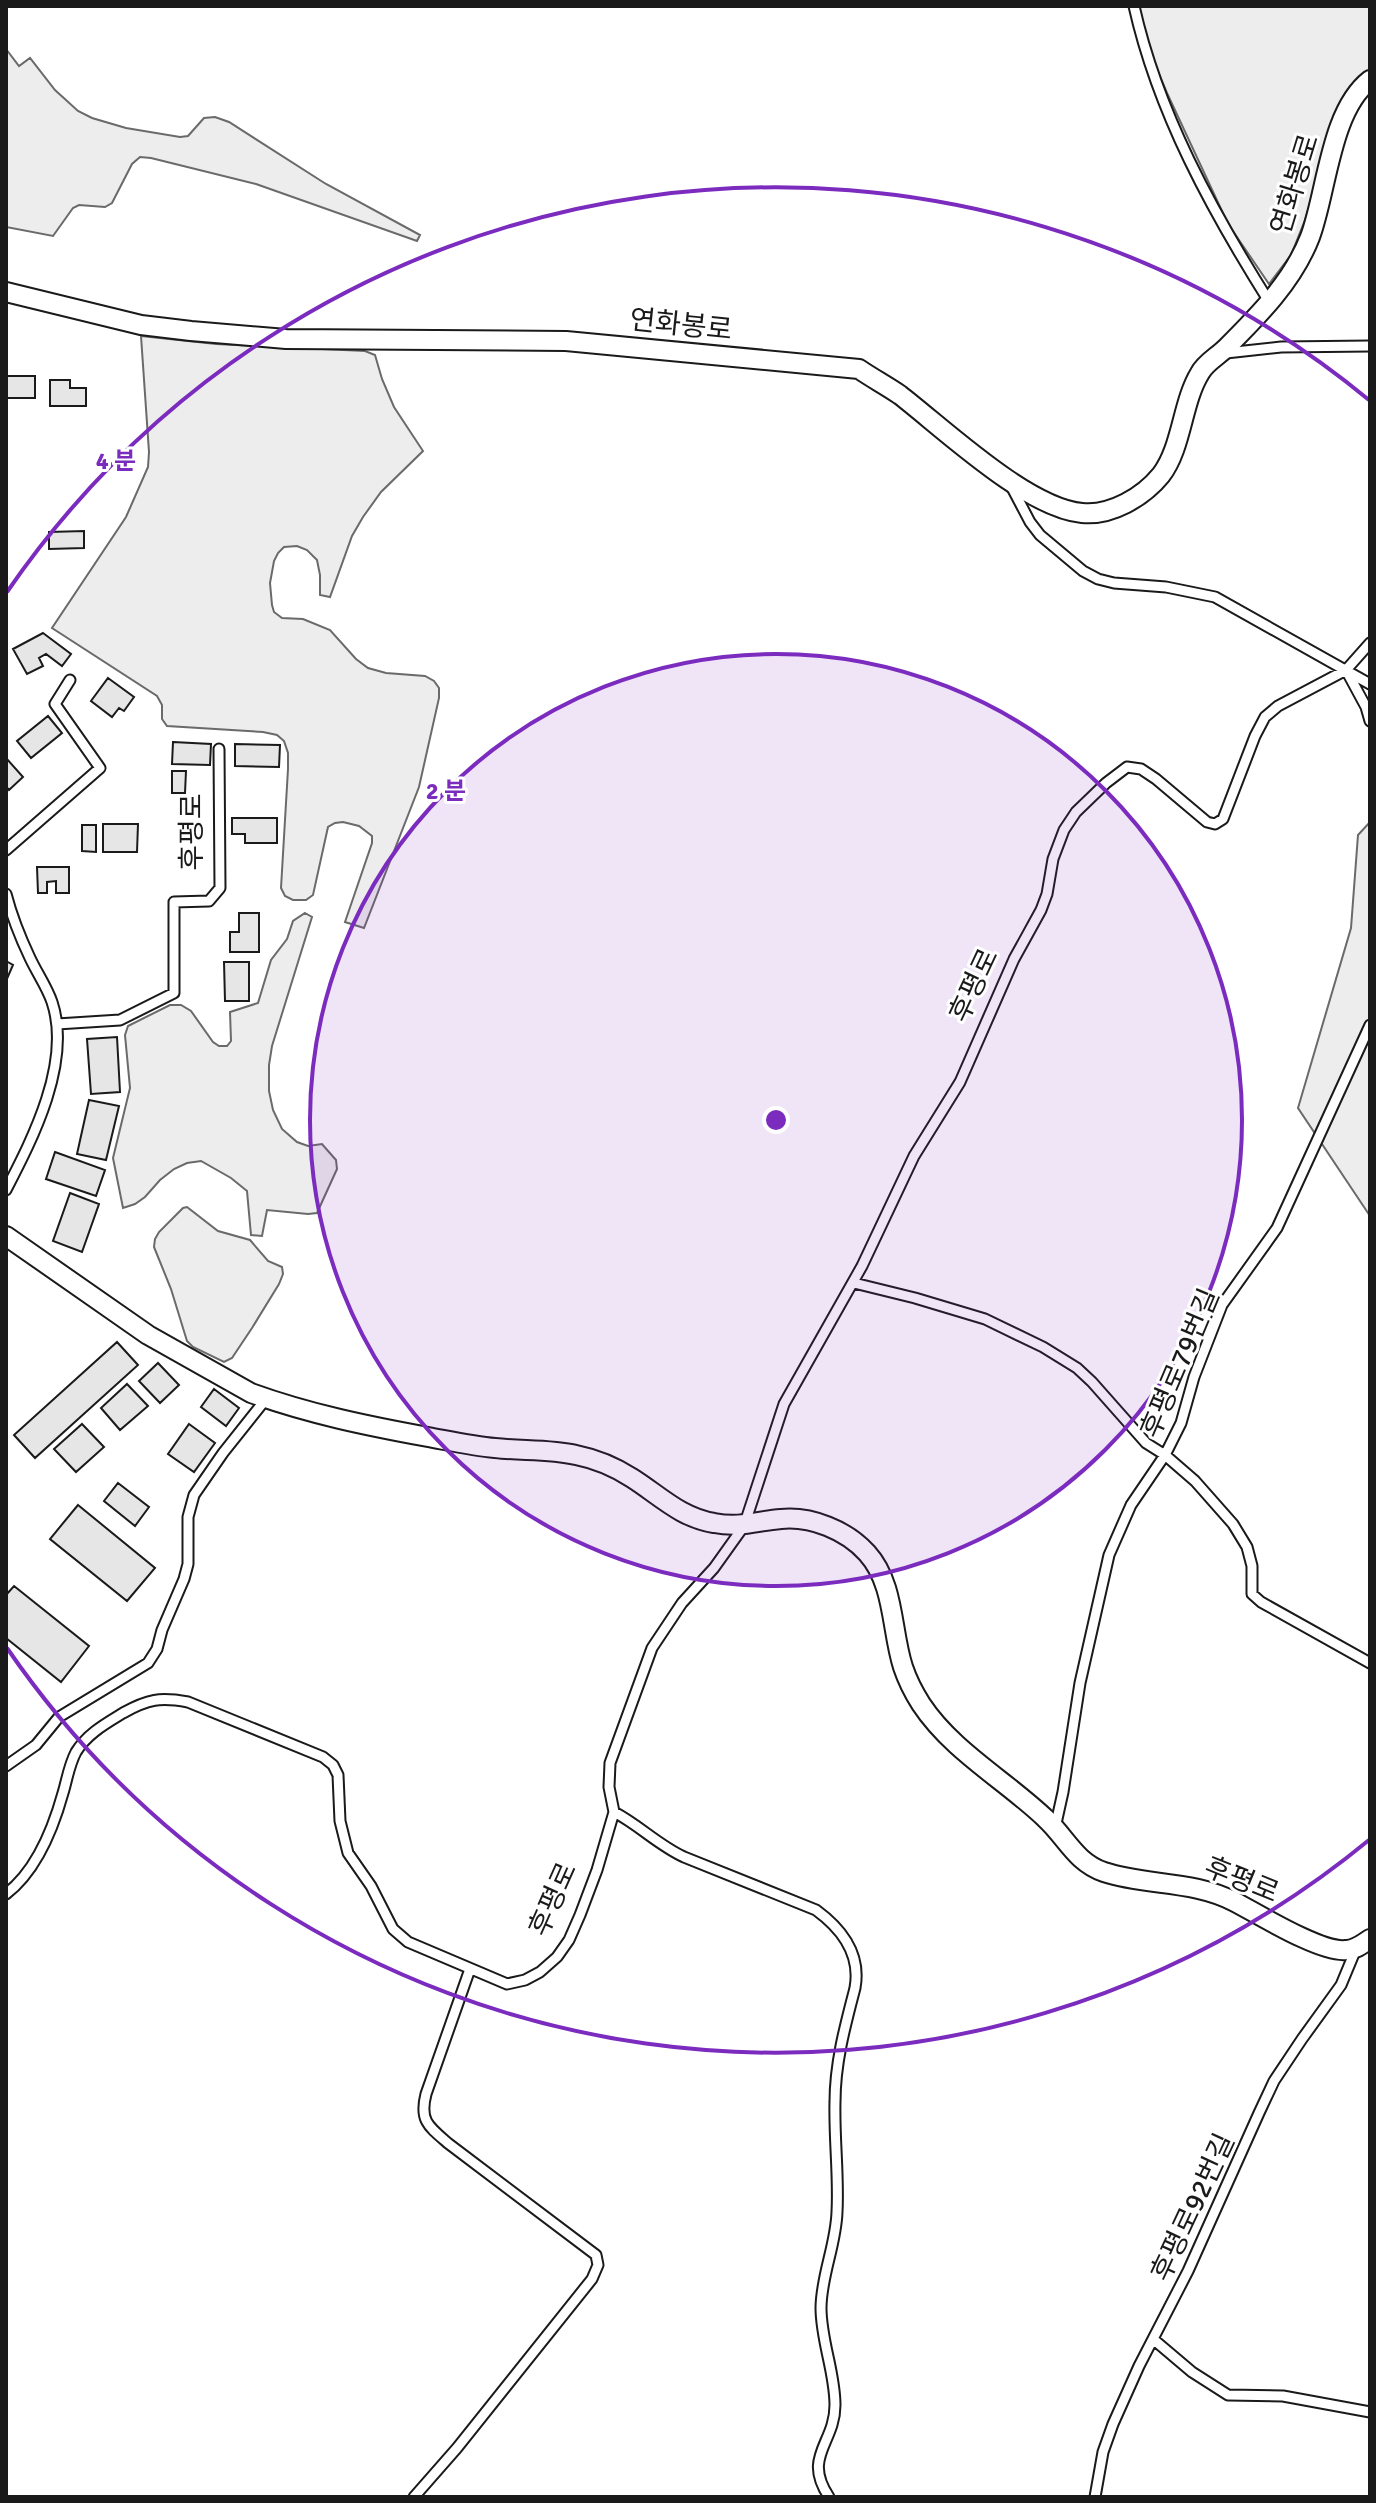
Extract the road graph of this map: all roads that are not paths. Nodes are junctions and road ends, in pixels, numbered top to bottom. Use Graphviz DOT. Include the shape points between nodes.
graph roads {
  1 [pos="1134,6"];
  2 [pos="1370,80"];
  3 [pos="6,292"];
  4 [pos="1270,303"];
  5 [pos="1370,346"];
  6 [pos="1220,354"];
  7 [pos="1007,477"];
  8 [pos="1370,643"];
  9 [pos="1346,670"];
  10 [pos="70,680"];
  11 [pos="1370,684"];
  12 [pos="1370,721"];
  13 [pos="219,749"];
  14 [pos="6,850"];
  15 [pos="6,894"];
  16 [pos="57,1024"];
  17 [pos="1370,1025"];
  18 [pos="6,1190"];
  19 [pos="6,1236"];
  20 [pos="854,1283"];
  21 [pos="266,1399"];
  22 [pos="1165,1455"];
  23 [pos="744,1526"];
  24 [pos="1370,1663"];
  25 [pos="6,1766"];
  26 [pos="614,1812"];
  27 [pos="1055,1828"];
  28 [pos="6,1894"];
  29 [pos="1363,1944"];
  30 [pos="470,1969"];
  31 [pos="1153,2339"];
  32 [pos="1370,2412"];
  33 [pos="414,2497"];
  34 [pos="829,2497"];
  35 [pos="1095,2497"];
  1 -- 4 [label="lane, 연화봉로" via="1154,76 1182,144 1225,231"];
  2 -- 4 [label="street, 연화봉로" via="1349,105 1304,252"];
  3 -- 7 [label="street, 연화봉로" via="141,325 191,331 286,339 566,341 859,369"];
  4 -- 6 [label="street, 연화봉로"];
  5 -- 6 [label="lane"];
  6 -- 7 [label="street, 연화봉로" via="1201,370 1163,473 1132,500 1084,514 1037,498"];
  7 -- 9 [label="lane" via="1040,535 1083,571 1114,583 1215,597"];
  8 -- 9 [label="lane"];
  9 -- 11 [label="lane"];
  9 -- 12 [label="lane"];
  9 -- 20 [label="lane, 후평로" via="1265,717 1223,819 1215,824 1141,769 1127,767 1076,812 1053,859 1041,910 960,1082 914,1156"];
  10 -- 14 [label="lane" via="55,704 100,768"];
  13 -- 16 [label="lane, 후평로" via="220,888 209,901 174,902 174,993 120,1020"];
  15 -- 16 [label="lane"];
  16 -- 18 [label="lane" via="50,1084 37,1126"];
  17 -- 22 [label="lane, 후평로79번길" via="1277,1228 1222,1305"];
  19 -- 21 [label="street, 후평로" via="148,1335"];
  20 -- 22 [label="lane" via="985,1319 1043,1347 1077,1368 1146,1443"];
  20 -- 23 [label="lane, 후평로" via="784,1404"];
  21 -- 23 [label="street, 후평로" via="377,1428 493,1448 573,1454 631,1477 688,1516"];
  21 -- 25 [label="lane" via="194,1495 184,1579 148,1663 59,1717 36,1745"];
  22 -- 24 [label="lane" via="1233,1524 1247,1547 1252,1594"];
  22 -- 27 [label="lane, 후평로79번길" via="1131,1505 1109,1555"];
  23 -- 26 [label="lane, 후평로" via="652,1648 610,1763"];
  23 -- 27 [label="street, 후평로" via="783,1518 809,1521 828,1526 866,1552 888,1594 903,1670 920,1702 941,1731"];
  26 -- 30 [label="lane, 후평로" via="580,1915 557,1957 540,1972 507,1984"];
  26 -- 34 [label="lane" via="665,1848 816,1910 843,1936 856,1963 837,2074 838,2211 821,2305 835,2406 818,2476"];
  27 -- 29 [label="street, 후평로" via="1074,1855 1098,1870 1229,1899 1325,1947 1342,1951"];
  28 -- 30 [label="lane, 후평로" via="17,1886 44,1843 75,1754 86,1739 151,1700 168,1698 333,1765 343,1840 393,1929 408,1942"];
  29 -- 31 [label="lane, 후평로92번길" via="1274,2081"];
  30 -- 33 [label="lane" via="426,2094 424,2119 449,2144 596,2255 598,2265 500,2396"];
  31 -- 32 [label="lane" via="1228,2395 1283,2396"];
  31 -- 35 [label="lane, 후평로92번길" via="1113,2424"];
}
